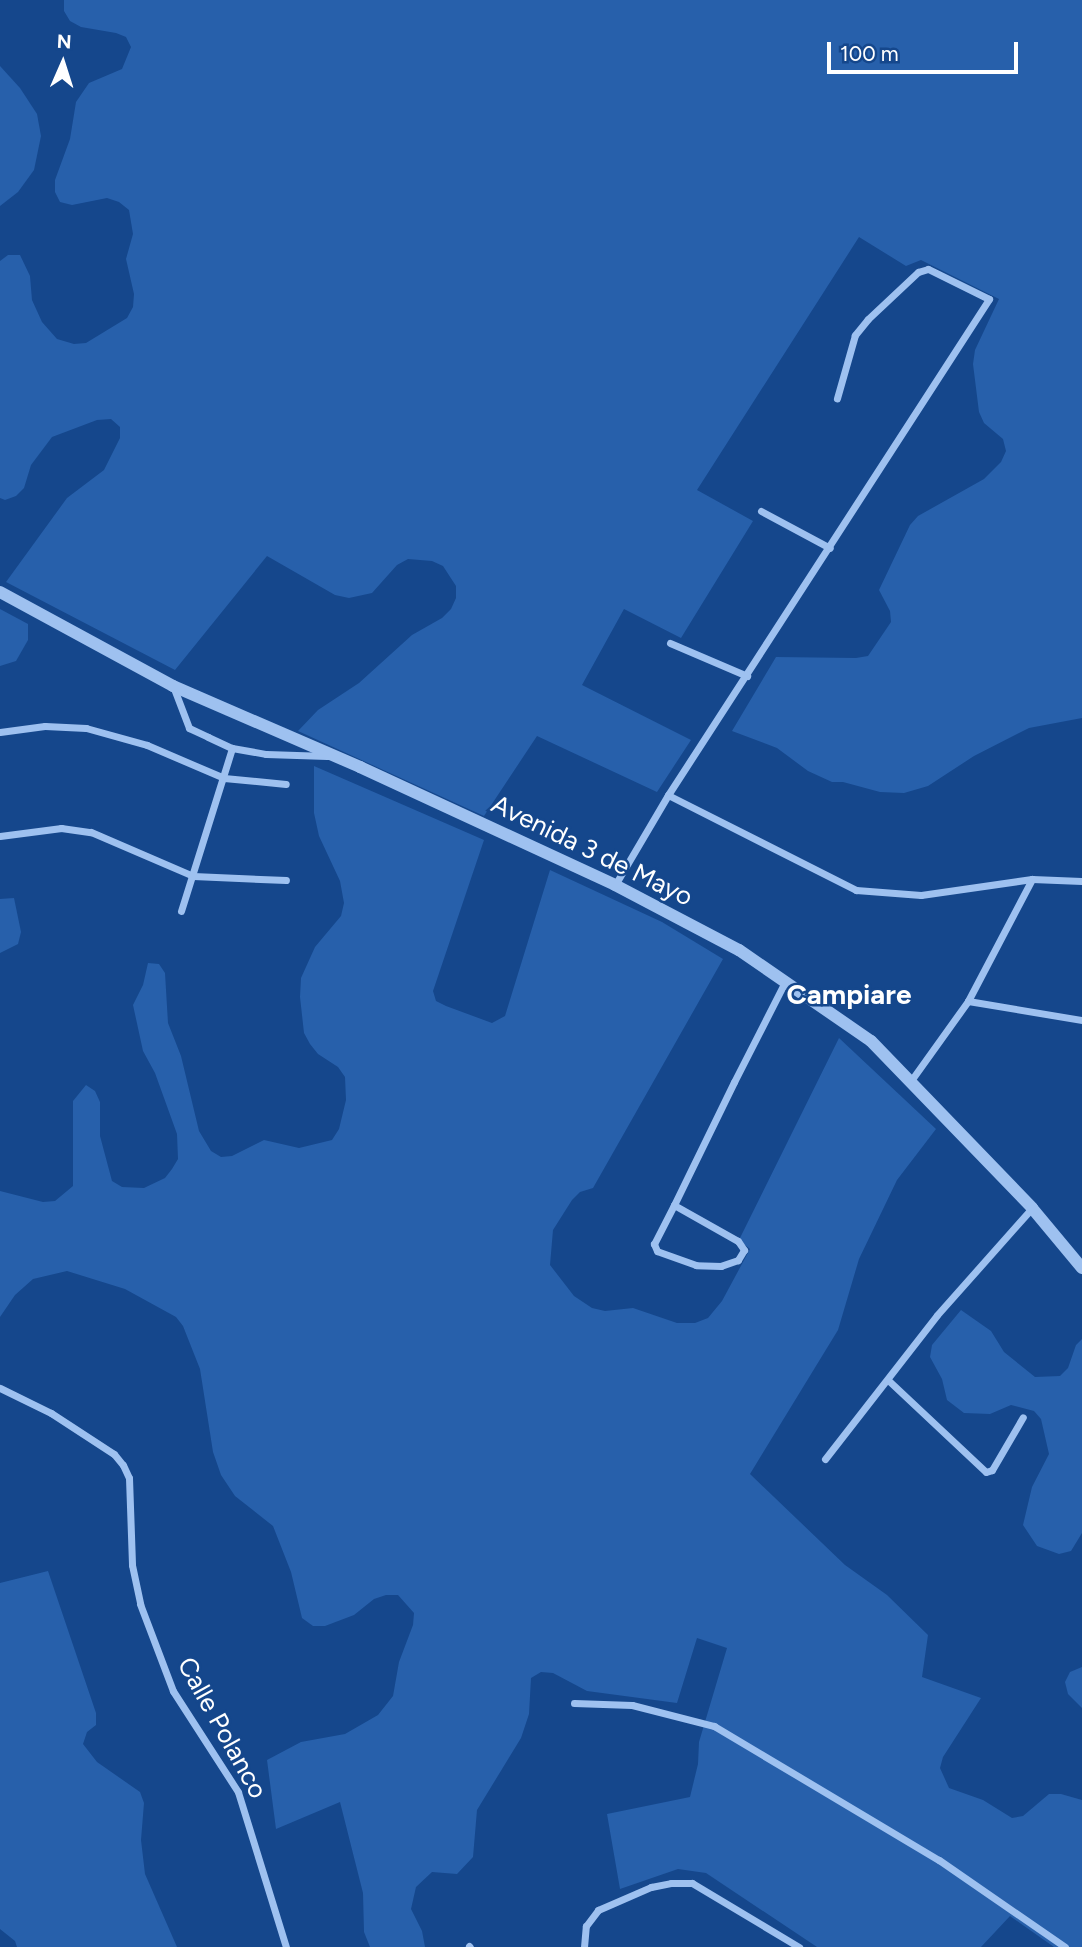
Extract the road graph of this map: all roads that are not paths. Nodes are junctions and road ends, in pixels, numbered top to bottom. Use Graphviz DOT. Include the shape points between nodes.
graph roads {
  1 [pos="837,398"];
  2 [pos="761,511"];
  3 [pos="830,548"];
  4 [pos="0,593"];
  5 [pos="670,643"];
  6 [pos="747,676"];
  7 [pos="173,686"];
  8 [pos="0,732"];
  9 [pos="232,748"];
  10 [pos="335,756"];
  11 [pos="224,778"];
  12 [pos="286,784"];
  13 [pos="668,795"];
  14 [pos="0,836"];
  15 [pos="193,876"];
  16 [pos="1032,879"];
  17 [pos="286,880"];
  18 [pos="1082,881"];
  19 [pos="615,885"];
  20 [pos="181,911"];
  21 [pos="785,982"];
  22 [pos="968,1001"];
  23 [pos="1082,1020"];
  24 [pos="910,1082"];
  25 [pos="674,1205"];
  26 [pos="1032,1208"];
  27 [pos="1081,1264"];
  28 [pos="888,1380"];
  29 [pos="0,1388"];
  30 [pos="1023,1417"];
  31 [pos="825,1459"];
  32 [pos="574,1703"];
  33 [pos="286,1947"];
  34 [pos="584,1947"];
  35 [pos="799,1947"];
  36 [pos="1065,1947"];
  1 -- 3 [label="street" via="855,335 918,272 928,269 989,299"];
  2 -- 3 [label="street"];
  3 -- 6 [label="street"];
  4 -- 7 [label="street, Avenida 3 de Mayo"];
  5 -- 6 [label="street"];
  6 -- 13 [label="street"];
  7 -- 9 [label="street" via="189,727"];
  7 -- 10 [label="street, Avenida 3 de Mayo"];
  8 -- 11 [label="street" via="45,726 86,728 147,745"];
  9 -- 10 [label="street" via="294,757"];
  9 -- 11 [label="street"];
  10 -- 19 [label="street, Avenida 3 de Mayo"];
  11 -- 12 [label="street"];
  11 -- 15 [label="street"];
  13 -- 16 [label="street" via="856,890 922,895"];
  13 -- 19 [label="street"];
  14 -- 15 [label="street" via="61,828 91,832"];
  15 -- 17 [label="street"];
  15 -- 20 [label="street"];
  16 -- 18 [label="street"];
  16 -- 22 [label="street"];
  19 -- 21 [label="street, Avenida 3 de Mayo" via="739,950"];
  21 -- 24 [label="street, Avenida 3 de Mayo" via="870,1041"];
  21 -- 25 [label="street"];
  22 -- 23 [label="street"];
  22 -- 24 [label="street"];
  24 -- 26 [label="street, Avenida 3 de Mayo"];
  25 -- 25 [label="street" via="738,1241 744,1250 738,1260 721,1266 696,1265 657,1251 654,1244"];
  26 -- 27 [label="street, Avenida 3 de Mayo"];
  26 -- 28 [label="street" via="937,1315"];
  28 -- 30 [label="street" via="986,1472 992,1470"];
  28 -- 31 [label="street"];
  29 -- 33 [label="street, Calle Polanco" via="51,1413 107,1449 123,1465 129,1478 132,1564 140,1604 173,1691 238,1791"];
  32 -- 36 [label="street" via="632,1705 714,1726 939,1860"];
  34 -- 35 [label="street" via="586,1926 598,1910 671,1883 692,1884"];
}
